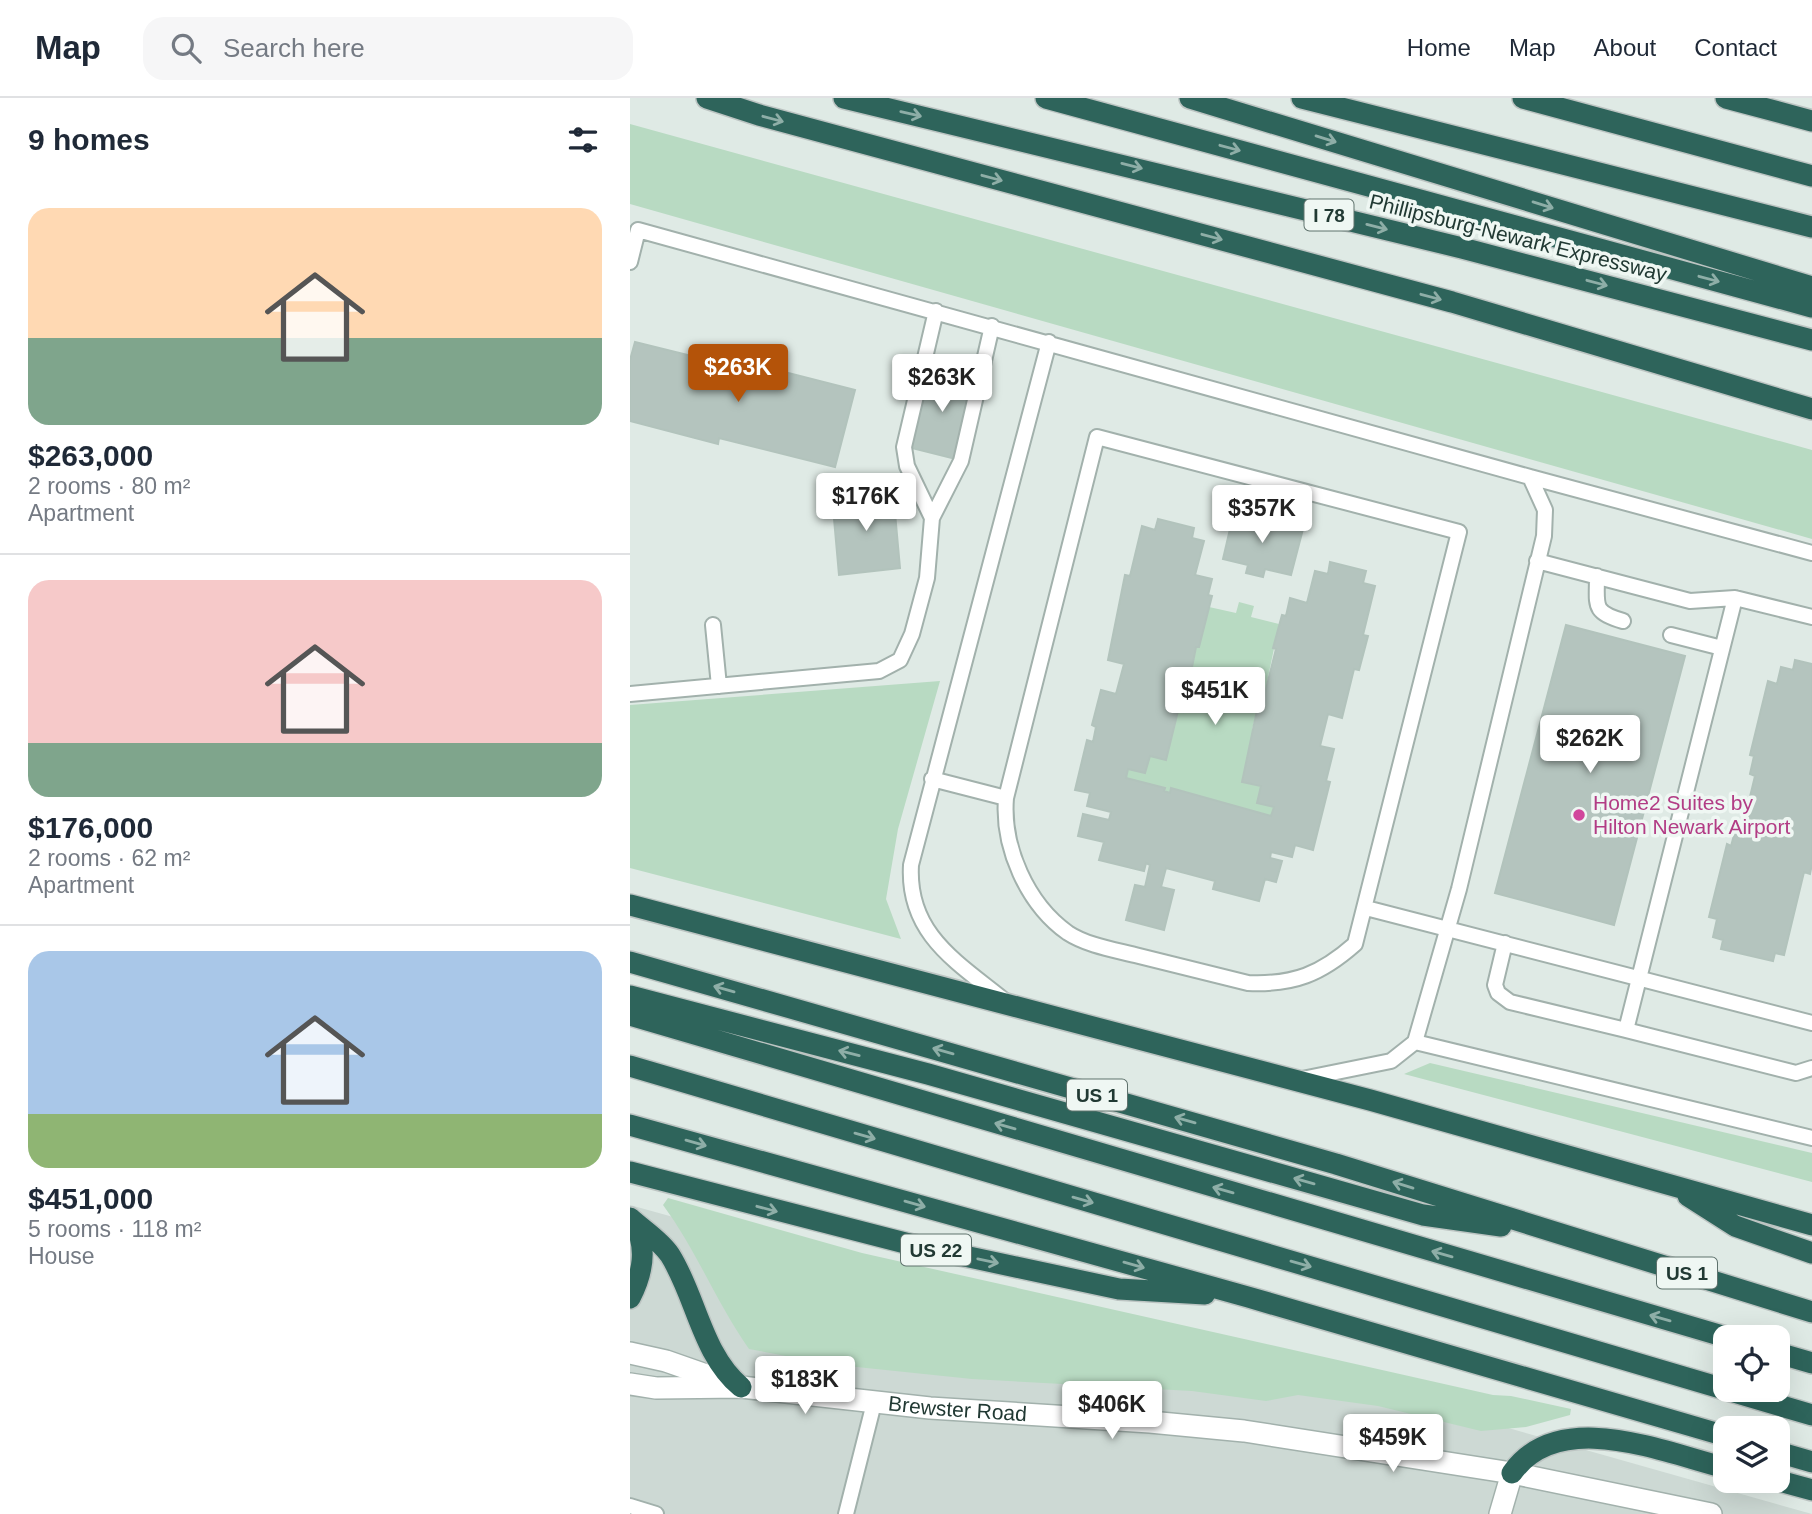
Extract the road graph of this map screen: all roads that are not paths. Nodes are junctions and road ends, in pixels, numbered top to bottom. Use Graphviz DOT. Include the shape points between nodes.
graph roads {
  1 [pos="708,98"];
  2 [pos="844,98"];
  3 [pos="1046,98"];
  4 [pos="1190,98"];
  5 [pos="1302,98"];
  6 [pos="1523,98"];
  7 [pos="1726,98"];
  8 [pos="1812,121"];
  9 [pos="1812,176"];
  10 [pos="1812,227"];
  11 [pos="630,262"];
  12 [pos="1812,287"];
  13 [pos="1812,307"];
  14 [pos="936,311"];
  15 [pos="992,326"];
  16 [pos="1812,340"];
  17 [pos="1049,342"];
  18 [pos="1812,409"];
  19 [pos="1531,477"];
  20 [pos="932,518"];
  21 [pos="1812,553"];
  22 [pos="1537,561"];
  23 [pos="1597,576"];
  24 [pos="1735,598"];
  25 [pos="1812,617"];
  26 [pos="1623,621"];
  27 [pos="713,625"];
  28 [pos="1671,635"];
  29 [pos="1722,648"];
  30 [pos="719,686"];
  31 [pos="630,694"];
  32 [pos="932,779"];
  33 [pos="1006,798"];
  34 [pos="630,905"];
  35 [pos="1366,908"];
  36 [pos="1448,928"];
  37 [pos="1505,943"];
  38 [pos="630,962"];
  39 [pos="1639,978"];
  40 [pos="630,996"];
  41 [pos="1009,1004"];
  42 [pos="630,1015"];
  43 [pos="1812,1023"];
  44 [pos="1626,1030"];
  45 [pos="1415,1042"];
  46 [pos="630,1066"];
  47 [pos="1812,1068"];
  48 [pos="630,1077"];
  49 [pos="1294,1081"];
  50 [pos="799,1116"];
  51 [pos="630,1125"];
  52 [pos="1812,1138"];
  53 [pos="630,1172"];
  54 [pos="1668,1184"];
  55 [pos="631,1219"];
  56 [pos="1812,1224"];
  57 [pos="1562,1234"];
  58 [pos="1812,1254"];
  59 [pos="1248,1297"];
  60 [pos="630,1298"];
  61 [pos="1812,1312"];
  62 [pos="1713,1333"];
  63 [pos="630,1353"];
  64 [pos="1790,1357"];
  65 [pos="1812,1363"];
  66 [pos="630,1384"];
  67 [pos="741,1387"];
  68 [pos="874,1403"];
  69 [pos="1812,1415"];
  70 [pos="1713,1432"];
  71 [pos="1790,1456"];
  72 [pos="1812,1462"];
  73 [pos="1713,1465"];
  74 [pos="1512,1473"];
  75 [pos="1790,1484"];
  76 [pos="1812,1490"];
  77 [pos="630,1506"];
  78 [pos="656,1514"];
  79 [pos="846,1514"];
  80 [pos="1500,1514"];
  81 [pos="1711,1514"];
  1 -- 18 [label="highway, one-way" via="1452,302"];
  2 -- 16 [label="highway, Phillipsburg-Newark Expressway / I 78, one-way" via="1450,244"];
  3 -- 13 [label="highway, one-way"];
  4 -- 12 [label="highway, one-way"];
  5 -- 10 [label="highway"];
  6 -- 9 [label="highway"];
  7 -- 8 [label="highway"];
  11 -- 14 [label="lane" via="638,230"];
  14 -- 15 [label="lane"];
  14 -- 20 [label="lane" via="904,447 907,466"];
  15 -- 17 [label="lane"];
  15 -- 20 [label="lane" via="961,461"];
  17 -- 19 [label="lane"];
  17 -- 32 [label="lane"];
  19 -- 21 [label="lane"];
  19 -- 22 [label="lane" via="1545,510"];
  20 -- 30 [label="lane" via="927,578 900,660 879,671"];
  22 -- 23 [label="lane"];
  22 -- 36 [label="lane"];
  23 -- 24 [label="lane" via="1690,601"];
  23 -- 26 [label="lane" via="1597,607 1604,616"];
  24 -- 25 [label="lane"];
  24 -- 29 [label="lane"];
  27 -- 30 [label="lane"];
  28 -- 29 [label="lane"];
  29 -- 39 [label="lane"];
  30 -- 31 [label="lane"];
  32 -- 33 [label="lane"];
  32 -- 41 [label="lane" via="911,865 914,905 937,943"];
  33 -- 35 [label="lane" via="1006,831 1018,871 1068,933 1100,947 1248,983 1294,979 1314,975 1355,944"];
  33 -- 35 [label="lane" via="1097,438 1459,532"];
  34 -- 41 [label="highway"];
  35 -- 36 [label="lane"];
  36 -- 37 [label="lane"];
  36 -- 45 [label="lane"];
  37 -- 39 [label="lane"];
  37 -- 44 [label="lane" via="1495,985 1501,997"];
  57 -- 38 [label="highway, US 1, one-way"];
  39 -- 43 [label="lane"];
  39 -- 44 [label="lane"];
  57 -- 40 [label="highway, one-way" via="1423,1215 928,1074"];
  41 -- 49 [label="highway"];
  62 -- 42 [label="highway, one-way"];
  44 -- 47 [label="lane" via="1796,1073"];
  45 -- 49 [label="lane" via="1380,1064"];
  45 -- 52 [label="lane"];
  46 -- 50 [label="highway"];
  48 -- 50 [label="highway"];
  49 -- 54 [label="highway"];
  50 -- 69 [label="highway, one-way"];
  51 -- 59 [label="highway, one-way"];
  53 -- 59 [label="highway, US 22, one-way" via="852,1231 1119,1289"];
  54 -- 56 [label="highway"];
  54 -- 58 [label="highway" via="1735,1226"];
  55 -- 60 [label="highway" via="640,1234 643,1265"];
  55 -- 67 [label="highway" via="667,1250 705,1334"];
  57 -- 61 [label="highway, US 1"];
  59 -- 70 [label="highway"];
  63 -- 67 [label="street, Brewster Road"];
  64 -- 65 [label="highway"];
  66 -- 67 [label="street, Brewster Road"];
  67 -- 68 [label="street, Brewster Road"];
  68 -- 74 [label="street, Brewster Road" via="1222,1428"];
  68 -- 79 [label="lane"];
  71 -- 72 [label="highway"];
  73 -- 74 [label="highway" via="1581,1437 1538,1447"];
  74 -- 80 [label="street"];
  74 -- 81 [label="street, Brewster Road"];
  75 -- 76 [label="highway"];
  77 -- 78 [label="lane"];
}
